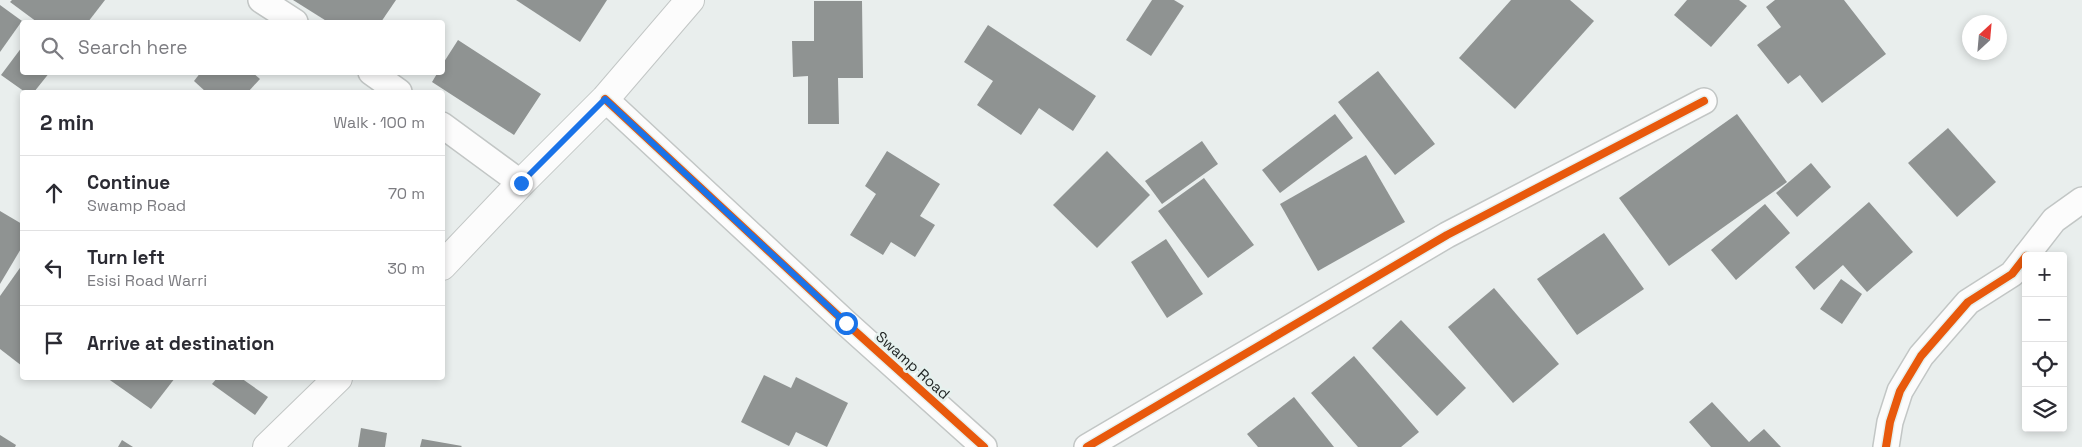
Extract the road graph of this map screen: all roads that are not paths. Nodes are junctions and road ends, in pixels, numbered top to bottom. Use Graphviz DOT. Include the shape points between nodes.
graph roads {
  1 [pos="262,0"];
  2 [pos="690,0"];
  3 [pos="293,20"];
  4 [pos="375,75"];
  5 [pos="395,90"];
  6 [pos="605,99"];
  7 [pos="1704,101"];
  8 [pos="445,127"];
  9 [pos="521,183"];
  10 [pos="2082,200"];
  11 [pos="2029,252"];
  12 [pos="2022,261"];
  13 [pos="445,263"];
  14 [pos="336,380"];
  15 [pos="267,447"];
  16 [pos="984,447"];
  17 [pos="1087,447"];
  18 [pos="1886,447"];
  1 -- 3 [label="street"];
  2 -- 6 [label="street"];
  4 -- 5 [label="street"];
  6 -- 9 [label="street"];
  6 -- 16 [label="street, Swamp Road"];
  7 -- 17 [label="street" via="1447,234"];
  8 -- 9 [label="street"];
  9 -- 13 [label="street"];
  10 -- 11 [label="street" via="2054,220"];
  12 -- 18 [label="street" via="2012,274 1968,302 1921,356 1900,391"];
  14 -- 15 [label="street"];
}
